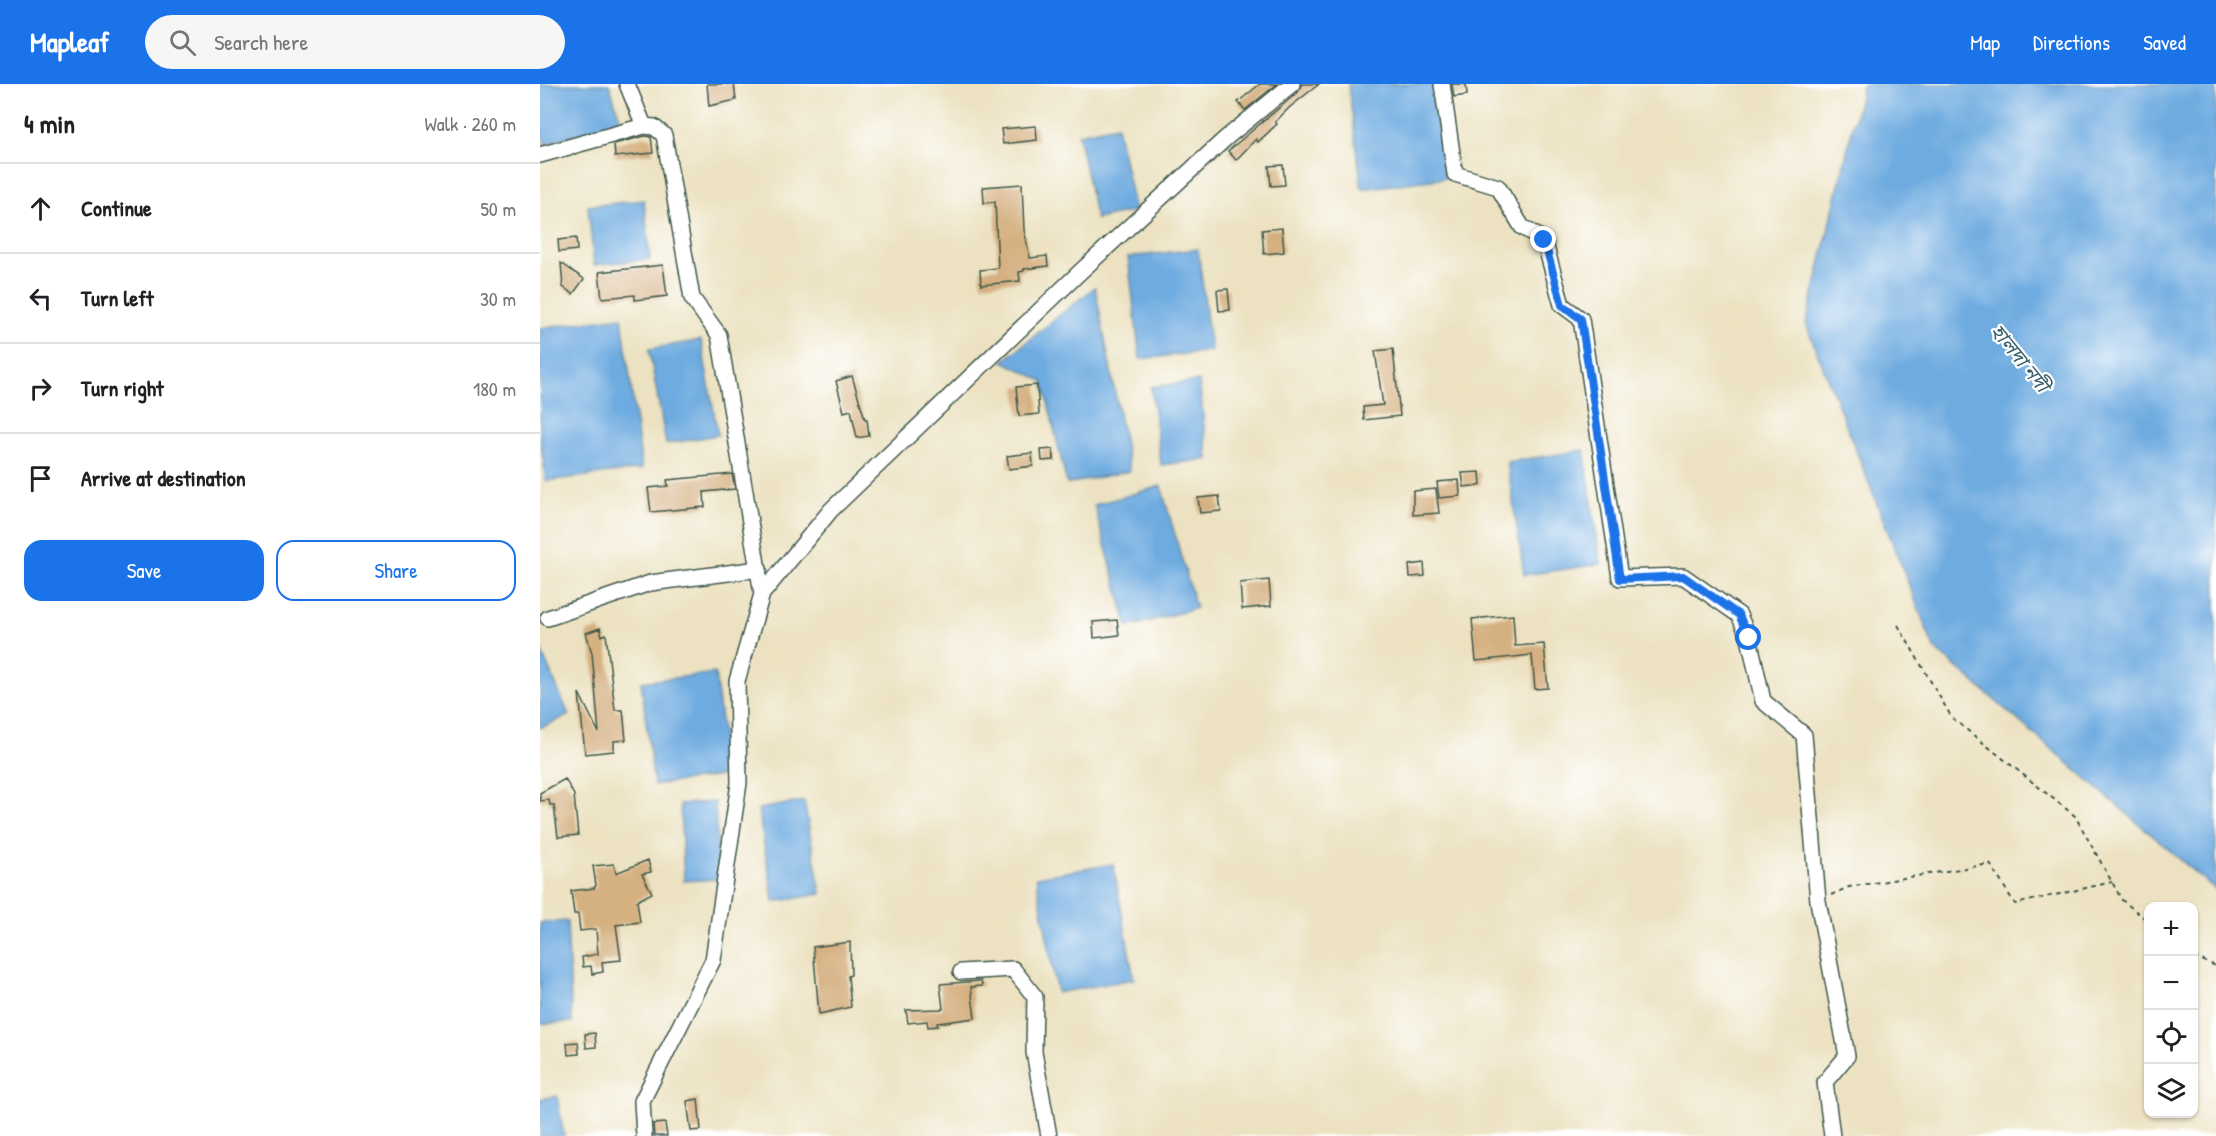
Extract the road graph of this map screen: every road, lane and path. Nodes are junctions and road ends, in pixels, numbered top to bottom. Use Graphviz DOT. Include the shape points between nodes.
graph roads {
  1 [pos="627,84"];
  2 [pos="1292,84"];
  3 [pos="1442,84"];
  4 [pos="644,126"];
  5 [pos="540,155"];
  6 [pos="759,569"];
  7 [pos="762,594"];
  8 [pos="548,618"];
  9 [pos="1898,625"];
  10 [pos="2112,882"];
  11 [pos="1818,901"];
  12 [pos="2144,918"];
  13 [pos="2198,959"];
  14 [pos="2216,966"];
  15 [pos="961,972"];
  16 [pos="644,1136"];
  17 [pos="1049,1136"];
  18 [pos="1832,1136"];
  1 -- 4 [label="street"];
  2 -- 7 [label="street" via="1226,138 1080,272 839,501"];
  3 -- 11 [label="street" via="1455,174 1498,187 1522,227 1544,240 1562,305 1581,319 1620,579 1683,576 1739,615 1749,638 1763,701 1803,735"];
  4 -- 5 [label="street"];
  4 -- 6 [label="street" via="654,127 664,135 692,298 719,336"];
  6 -- 7 [label="street"];
  6 -- 8 [label="street" via="650,583"];
  7 -- 16 [label="street" via="737,681 739,783 713,960 642,1101"];
  9 -- 10 [label="path" via="1952,718 2075,816"];
  10 -- 11 [label="path" via="2015,904 1990,864 1849,887"];
  10 -- 12 [label="path" via="2122,900"];
  11 -- 18 [label="street" via="1847,1056 1825,1082"];
  13 -- 14 [label="path"];
  15 -- 17 [label="street" via="1013,969 1035,997 1034,1052"];
}
